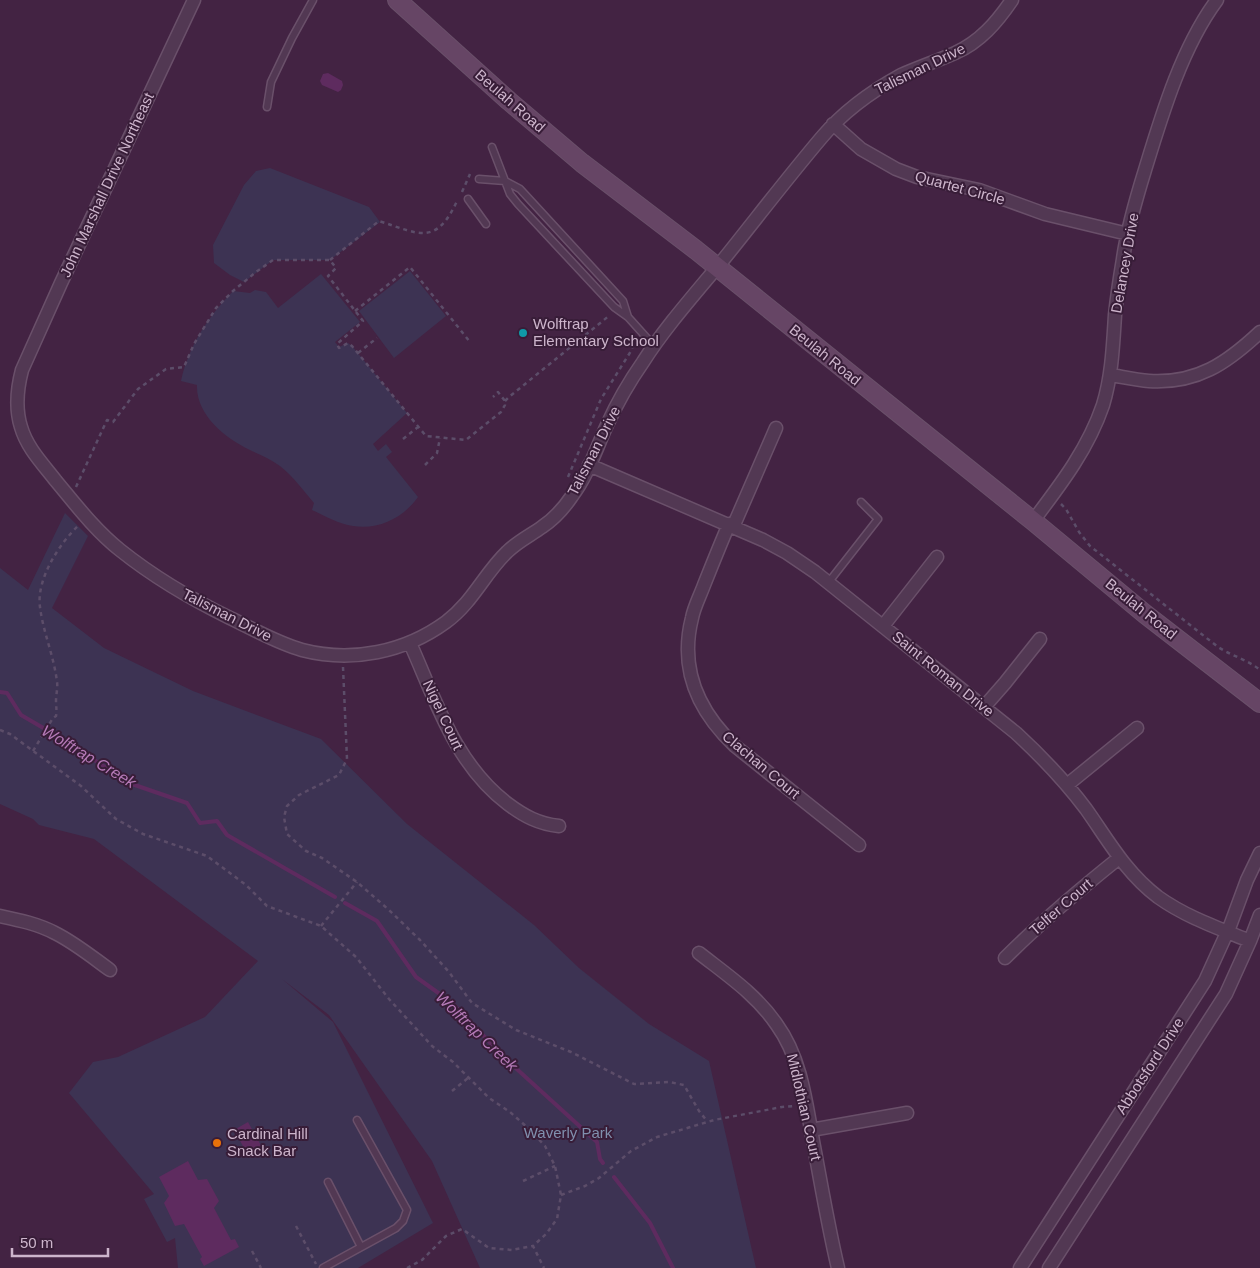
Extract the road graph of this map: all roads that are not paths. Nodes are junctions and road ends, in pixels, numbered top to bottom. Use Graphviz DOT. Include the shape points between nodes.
graph roads {
  1 [pos="194,0"];
  2 [pos="313,0"];
  3 [pos="397,0"];
  4 [pos="1012,0"];
  5 [pos="1217,0"];
  6 [pos="267,107"];
  7 [pos="834,124"];
  8 [pos="492,147"];
  9 [pos="479,179"];
  10 [pos="505,182"];
  11 [pos="468,200"];
  12 [pos="486,224"];
  13 [pos="1128,234"];
  14 [pos="717,267"];
  15 [pos="628,317"];
  16 [pos="1260,332"];
  17 [pos="654,346"];
  18 [pos="22,370"];
  19 [pos="1111,375"];
  20 [pos="776,428"];
  21 [pos="589,466"];
  22 [pos="861,502"];
  23 [pos="1034,521"];
  24 [pos="731,526"];
  25 [pos="937,557"];
  26 [pos="828,582"];
  27 [pos="883,626"];
  28 [pos="1040,639"];
  29 [pos="410,643"];
  30 [pos="1260,703"];
  31 [pos="984,707"];
  32 [pos="1137,728"];
  33 [pos="1068,784"];
  34 [pos="559,826"];
  35 [pos="859,844"];
  36 [pos="1260,853"];
  37 [pos="1119,858"];
  38 [pos="1260,915"];
  39 [pos="0,916"];
  40 [pos="1227,932"];
  41 [pos="1250,941"];
  42 [pos="699,953"];
  43 [pos="1005,958"];
  44 [pos="110,970"];
  45 [pos="908,1113"];
  46 [pos="357,1120"];
  47 [pos="811,1130"];
  48 [pos="328,1182"];
  49 [pos="361,1247"];
  50 [pos="323,1268"];
  51 [pos="838,1268"];
  52 [pos="1020,1268"];
  53 [pos="1049,1268"];
  1 -- 18 [label="street, John Marshall Drive Northeast"];
  2 -- 6 [label="lane" via="271,82"];
  3 -- 14 [label="main road, Beulah Road" via="582,163"];
  4 -- 7 [label="street, Talisman Drive" via="1000,18 973,43 880,87"];
  5 -- 13 [label="street, Delancey Drive" via="1184,58 1155,138"];
  7 -- 13 [label="street, Quartet Circle" via="861,149 896,170 980,190 1045,214"];
  7 -- 14 [label="street, Talisman Drive"];
  8 -- 10 [label="lane"];
  9 -- 10 [label="lane"];
  10 -- 15 [label="lane" via="518,204 614,307"];
  10 -- 15 [label="lane" via="520,189 623,300"];
  11 -- 12 [label="lane"];
  13 -- 19 [label="street, Delancey Drive" via="1115,314"];
  14 -- 17 [label="street, Talisman Drive"];
  14 -- 23 [label="main road, Beulah Road"];
  15 -- 17 [label="lane"];
  16 -- 19 [label="street" via="1223,364 1186,379 1148,381"];
  17 -- 21 [label="street, Talisman Drive" via="620,399"];
  18 -- 29 [label="street, Talisman Drive" via="17,403 20,425 36,456 87,518 146,571 192,600 292,646 343,656 388,650"];
  19 -- 23 [label="street, Delancey Drive" via="1086,446"];
  20 -- 24 [label="street, Clachan Court"];
  21 -- 24 [label="street, Saint Roman Drive"];
  21 -- 29 [label="street, Talisman Drive" via="558,513 507,552 462,608"];
  22 -- 26 [label="lane" via="878,519"];
  23 -- 30 [label="main road, Beulah Road" via="1145,614"];
  24 -- 26 [label="street, Saint Roman Drive" via="787,553"];
  24 -- 35 [label="street, Clachan Court" via="692,617 688,659 698,698 714,724 736,746"];
  25 -- 27 [label="street"];
  26 -- 27 [label="street, Saint Roman Drive"];
  27 -- 31 [label="street, Saint Roman Drive"];
  28 -- 31 [label="street"];
  29 -- 34 [label="street, Nigel Court" via="466,762 482,781 522,816"];
  31 -- 33 [label="street, Saint Roman Drive" via="1024,740"];
  32 -- 33 [label="street"];
  33 -- 37 [label="street, Saint Roman Drive"];
  36 -- 40 [label="street, Abbotsford Drive"];
  37 -- 40 [label="street, Saint Roman Drive" via="1157,896 1179,911"];
  37 -- 43 [label="street, Telfer Court" via="1074,894"];
  38 -- 41 [label="street, Abbotsford Drive"];
  39 -- 44 [label="street" via="54,932"];
  40 -- 41 [label="street, Saint Roman Drive"];
  40 -- 52 [label="street, Abbotsford Drive" via="1205,981"];
  41 -- 53 [label="street, Abbotsford Drive" via="1226,994"];
  42 -- 47 [label="street, Midlothian Court" via="746,990 778,1026 798,1067"];
  45 -- 47 [label="street"];
  46 -- 49 [label="lane" via="408,1210 396,1228"];
  47 -- 51 [label="street, Midlothian Court"];
  48 -- 49 [label="lane"];
  49 -- 50 [label="lane"];
}
